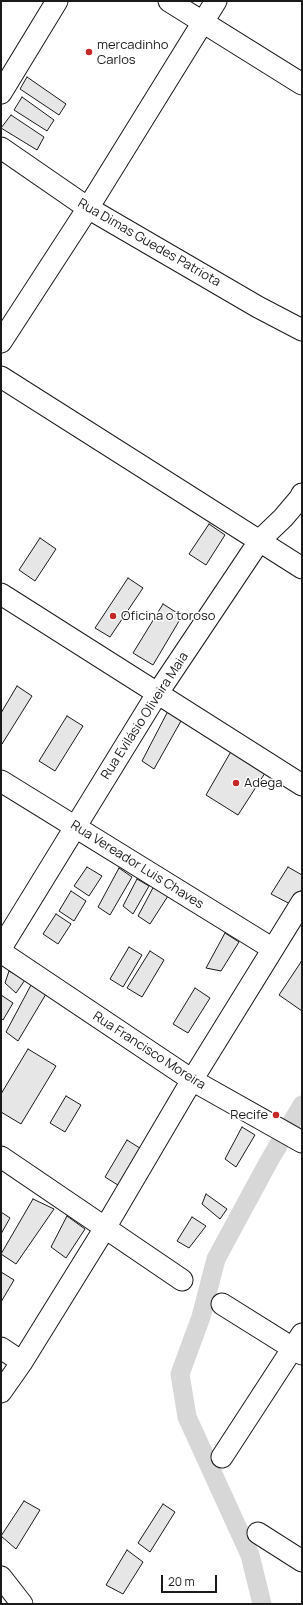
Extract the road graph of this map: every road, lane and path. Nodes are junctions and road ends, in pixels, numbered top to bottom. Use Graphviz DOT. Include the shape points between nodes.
graph roads {
  1 [pos="57,1"];
  2 [pos="169,1"];
  3 [pos="216,1"];
  4 [pos="202,22"];
  5 [pos="302,84"];
  6 [pos="1,93"];
  7 [pos="1,148"];
  8 [pos="88,208"];
  9 [pos="302,330"];
  10 [pos="1,342"];
  11 [pos="1,377"];
  12 [pos="302,494"];
  13 [pos="260,540"];
  14 [pos="302,568"];
  15 [pos="1,594"];
  16 [pos="157,694"];
  17 [pos="1,781"];
  18 [pos="302,785"];
  19 [pos="75,826"];
  20 [pos="302,902"];
  21 [pos="1,948"];
  22 [pos="273,949"];
  23 [pos="1,952"];
  24 [pos="192,1080"];
  25 [pos="301,1142"];
  26 [pos="1,1158"];
  27 [pos="104,1228"];
  28 [pos="182,1280"];
  29 [pos="222,1304"];
  30 [pos="299,1345"];
  31 [pos="1,1348"];
  32 [pos="22,1362"];
  33 [pos="1,1392"];
  34 [pos="222,1457"];
  35 [pos="258,1533"];
  36 [pos="302,1561"];
  37 [pos="1,1577"];
  38 [pos="22,1604"];
  1 -- 6 [label="street"];
  2 -- 4 [label="street"];
  3 -- 4 [label="street"];
  4 -- 5 [label="street"];
  4 -- 8 [label="street"];
  7 -- 8 [label="street, Rua Dimas Guedes Patriota"];
  8 -- 9 [label="street, Rua Dimas Guedes Patriota"];
  8 -- 10 [label="street"];
  11 -- 13 [label="street"];
  12 -- 13 [label="street, Rua Evilásio Oliveira Maia" via="283,518"];
  13 -- 14 [label="street"];
  13 -- 16 [label="street, Rua Evilásio Oliveira Maia"];
  15 -- 16 [label="street"];
  16 -- 18 [label="street"];
  16 -- 19 [label="street, Rua Evilásio Oliveira Maia"];
  17 -- 19 [label="street, Rua Vereador Luis Chaves"];
  19 -- 21 [label="street, Rua Evilásio Oliveira Maia"];
  19 -- 22 [label="street, Rua Vereador Luis Chaves"];
  20 -- 22 [label="street"];
  22 -- 24 [label="street"];
  23 -- 24 [label="street, Rua Francisco Moreira"];
  24 -- 25 [label="street, Rua Francisco Moreira"];
  24 -- 27 [label="street"];
  26 -- 27 [label="street"];
  27 -- 28 [label="street"];
  27 -- 32 [label="street"];
  29 -- 30 [label="street"];
  30 -- 34 [label="street"];
  31 -- 32 [label="street"];
  32 -- 33 [label="street"];
  35 -- 36 [label="street"];
  37 -- 38 [label="street"];
}
